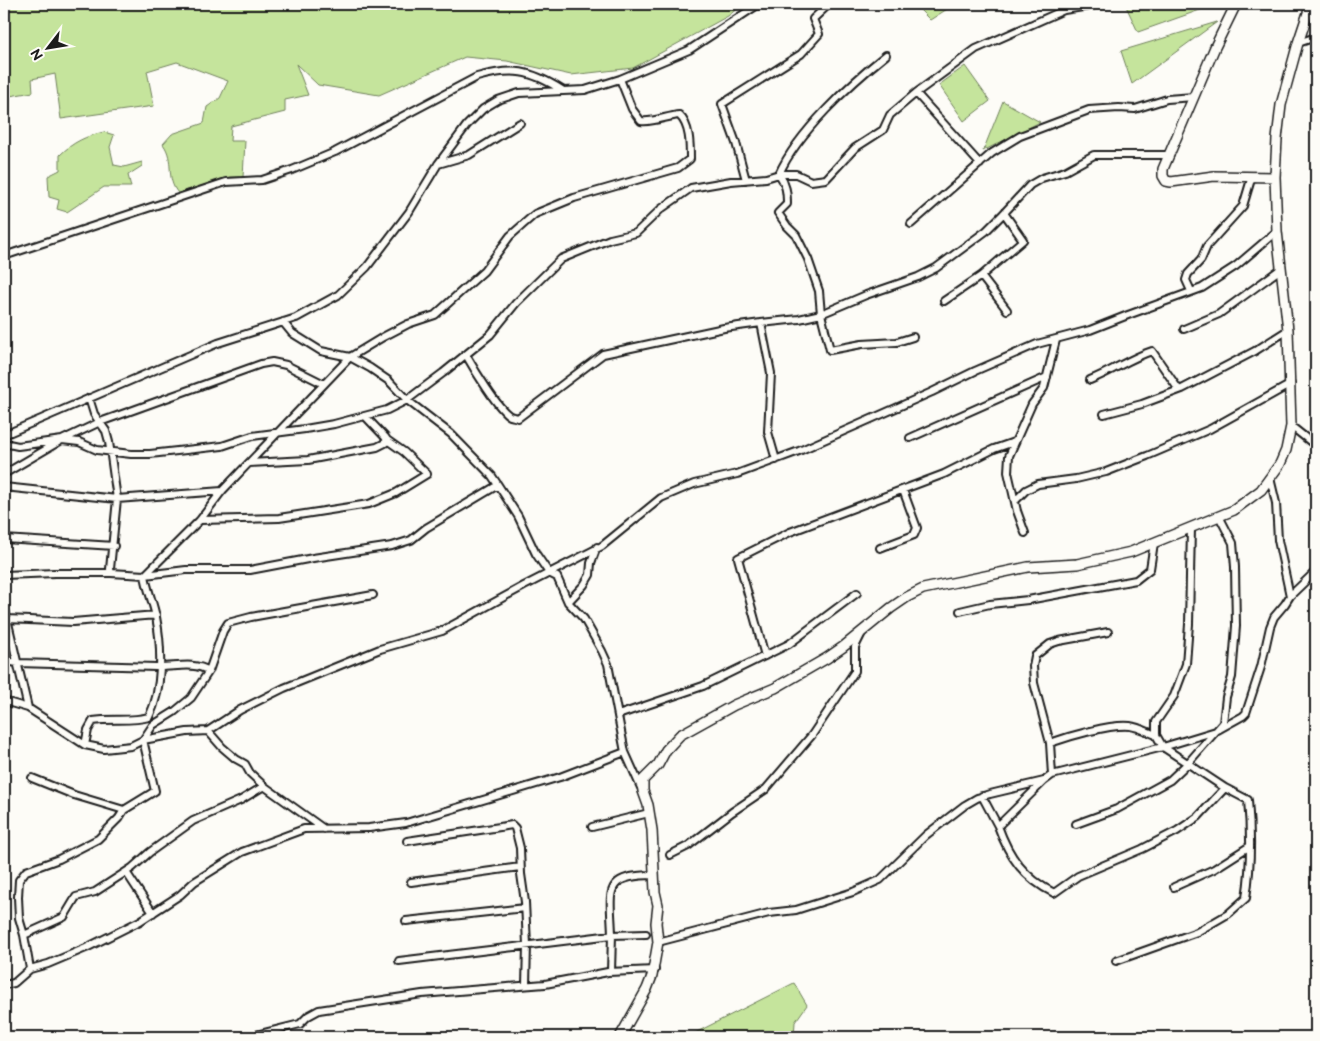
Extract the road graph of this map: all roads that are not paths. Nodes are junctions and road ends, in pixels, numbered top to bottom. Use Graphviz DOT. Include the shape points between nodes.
graph roads {
  1 [pos="759,4"];
  2 [pos="829,4"];
  3 [pos="1102,4"];
  4 [pos="1236,4"];
  5 [pos="1311,4"];
  6 [pos="1063,7"];
  7 [pos="1316,37"];
  8 [pos="1298,43"];
  9 [pos="886,55"];
  10 [pos="620,79"];
  11 [pos="563,90"];
  12 [pos="916,93"];
  13 [pos="1194,97"];
  14 [pos="520,123"];
  15 [pos="1170,155"];
  16 [pos="438,164"];
  17 [pos="980,164"];
  18 [pos="779,174"];
  19 [pos="1252,176"];
  20 [pos="1276,177"];
  21 [pos="746,180"];
  22 [pos="1004,213"];
  23 [pos="911,224"];
  24 [pos="1277,231"];
  25 [pos="4,256"];
  26 [pos="1282,268"];
  27 [pos="981,276"];
  28 [pos="1191,291"];
  29 [pos="944,301"];
  30 [pos="1007,310"];
  31 [pos="821,314"];
  32 [pos="283,322"];
  33 [pos="761,323"];
  34 [pos="1184,329"];
  35 [pos="1288,330"];
  36 [pos="913,336"];
  37 [pos="1056,340"];
  38 [pos="466,355"];
  39 [pos="350,357"];
  40 [pos="1048,377"];
  41 [pos="1090,380"];
  42 [pos="324,384"];
  43 [pos="1290,384"];
  44 [pos="1180,390"];
  45 [pos="89,398"];
  46 [pos="407,400"];
  47 [pos="1104,414"];
  48 [pos="365,416"];
  49 [pos="100,422"];
  50 [pos="1291,426"];
  51 [pos="279,433"];
  52 [pos="4,435"];
  53 [pos="910,438"];
  54 [pos="62,440"];
  55 [pos="387,440"];
  56 [pos="1014,442"];
  57 [pos="4,443"];
  58 [pos="1316,446"];
  59 [pos="110,451"];
  60 [pos="776,460"];
  61 [pos="249,463"];
  62 [pos="4,474"];
  63 [pos="1270,478"];
  64 [pos="498,485"];
  65 [pos="4,487"];
  66 [pos="903,490"];
  67 [pos="222,491"];
  68 [pos="118,499"];
  69 [pos="1015,501"];
  70 [pos="1219,516"];
  71 [pos="200,520"];
  72 [pos="1191,528"];
  73 [pos="1025,533"];
  74 [pos="4,539"];
  75 [pos="1154,543"];
  76 [pos="114,546"];
  77 [pos="597,547"];
  78 [pos="880,548"];
  79 [pos="1316,571"];
  80 [pos="548,573"];
  81 [pos="111,574"];
  82 [pos="145,574"];
  83 [pos="4,575"];
  84 [pos="857,593"];
  85 [pos="373,595"];
  86 [pos="1290,596"];
  87 [pos="568,602"];
  88 [pos="4,606"];
  89 [pos="960,611"];
  90 [pos="156,615"];
  91 [pos="7,619"];
  92 [pos="864,629"];
  93 [pos="1108,632"];
  94 [pos="765,656"];
  95 [pos="4,661"];
  96 [pos="18,663"];
  97 [pos="160,668"];
  98 [pos="209,671"];
  99 [pos="4,701"];
  100 [pos="28,708"];
  101 [pos="618,715"];
  102 [pos="208,731"];
  103 [pos="1216,732"];
  104 [pos="1156,735"];
  105 [pos="144,740"];
  106 [pos="1050,742"];
  107 [pos="85,745"];
  108 [pos="1163,747"];
  109 [pos="625,752"];
  110 [pos="1188,763"];
  111 [pos="1052,775"];
  112 [pos="32,778"];
  113 [pos="1044,782"];
  114 [pos="264,786"];
  115 [pos="1226,788"];
  116 [pos="642,791"];
  117 [pos="982,796"];
  118 [pos="124,810"];
  119 [pos="650,813"];
  120 [pos="1076,824"];
  121 [pos="998,826"];
  122 [pos="592,827"];
  123 [pos="325,829"];
  124 [pos="407,841"];
  125 [pos="1250,846"];
  126 [pos="670,855"];
  127 [pos="520,867"];
  128 [pos="126,872"];
  129 [pos="654,875"];
  130 [pos="411,882"];
  131 [pos="1174,887"];
  132 [pos="525,908"];
  133 [pos="153,913"];
  134 [pos="406,921"];
  135 [pos="646,934"];
  136 [pos="24,935"];
  137 [pos="612,935"];
  138 [pos="658,942"];
  139 [pos="527,945"];
  140 [pos="1116,961"];
  141 [pos="399,962"];
  142 [pos="30,969"];
  143 [pos="654,970"];
  144 [pos="611,972"];
  145 [pos="4,985"];
  146 [pos="526,985"];
  147 [pos="248,1037"];
  148 [pos="620,1037"];
  1 -- 10 [label="street" via="689,50"];
  2 -- 21 [label="street" via="813,19 819,34 801,54 722,104"];
  3 -- 6 [label="street"];
  4 -- 13 [label="main road"];
  5 -- 8 [label="main road"];
  6 -- 12 [label="street" via="976,49"];
  7 -- 8 [label="street"];
  8 -- 20 [label="main road" via="1281,105 1276,140"];
  9 -- 18 [label="street" via="860,76 814,125 786,158"];
  10 -- 11 [label="street" via="584,90"];
  10 -- 39 [label="street" via="632,109 641,121 679,115 684,120 690,142 690,159 678,168 574,198 535,214 510,236 484,271 435,315 408,324"];
  11 -- 16 [label="street" via="519,93 498,100 467,125"];
  11 -- 25 [label="street" via="542,77 527,73 496,72 477,77 336,152 273,178 226,182"];
  12 -- 17 [label="street"];
  12 -- 18 [label="street" via="890,115 883,130 855,148 826,179 811,181 796,174"];
  13 -- 15 [label="main road"];
  13 -- 17 [label="street" via="1167,99 1135,110 1089,110 1020,136"];
  14 -- 16 [label="street" via="469,155"];
  15 -- 19 [label="main road" via="1162,172 1166,181"];
  15 -- 22 [label="street" via="1094,155 1030,185"];
  16 -- 32 [label="street" via="409,212 367,267 338,295"];
  17 -- 23 [label="street"];
  18 -- 21 [label="street"];
  18 -- 31 [label="street" via="785,182 787,204 778,213 796,235 808,259 819,291"];
  19 -- 20 [label="main road"];
  19 -- 28 [label="street" via="1243,206 1207,246 1201,260 1188,274 1186,280"];
  20 -- 24 [label="main road"];
  21 -- 38 [label="street" via="691,188 661,209 636,233 610,239 561,259 521,298 490,335"];
  22 -- 27 [label="street" via="1023,240"];
  22 -- 31 [label="street" via="936,268"];
  24 -- 26 [label="main road"];
  24 -- 28 [label="street" via="1224,274"];
  26 -- 34 [label="street" via="1219,314"];
  26 -- 35 [label="main road"];
  27 -- 29 [label="street"];
  27 -- 30 [label="street"];
  28 -- 37 [label="street"];
  31 -- 33 [label="street"];
  31 -- 36 [label="street" via="830,350 897,342"];
  32 -- 39 [label="street" via="292,332 322,351"];
  32 -- 45 [label="street" via="218,343"];
  33 -- 38 [label="street" via="603,354 518,418 510,416 488,390"];
  33 -- 60 [label="street" via="771,373 768,432"];
  35 -- 43 [label="main road"];
  35 -- 44 [label="street"];
  37 -- 40 [label="street"];
  37 -- 60 [label="street" via="1016,352"];
  38 -- 46 [label="street"];
  39 -- 42 [label="street"];
  39 -- 46 [label="street" via="389,381"];
  40 -- 53 [label="street"];
  40 -- 56 [label="street"];
  41 -- 44 [label="street" via="1152,351"];
  42 -- 49 [label="street" via="286,365 272,362"];
  42 -- 51 [label="street"];
  43 -- 50 [label="main road"];
  43 -- 69 [label="street" via="1210,429 1147,456 1076,480 1038,484"];
  44 -- 47 [label="street"];
  45 -- 49 [label="street"];
  45 -- 52 [label="street"];
  46 -- 48 [label="street"];
  46 -- 64 [label="street" via="451,434"];
  48 -- 51 [label="street"];
  48 -- 55 [label="street"];
  49 -- 54 [label="street"];
  49 -- 59 [label="street" via="106,431"];
  50 -- 58 [label="street"];
  50 -- 63 [label="main road" via="1286,450"];
  51 -- 59 [label="street" via="252,436 222,446 163,453"];
  51 -- 61 [label="street"];
  54 -- 57 [label="street" via="18,446"];
  54 -- 59 [label="street"];
  54 -- 62 [label="street"];
  55 -- 61 [label="street" via="377,447 308,460"];
  55 -- 71 [label="street" via="427,474 396,493 369,504 279,518"];
  56 -- 66 [label="street"];
  56 -- 69 [label="street" via="1008,472"];
  59 -- 68 [label="street"];
  60 -- 77 [label="street" via="694,484 661,498"];
  61 -- 67 [label="street"];
  63 -- 70 [label="main road" via="1250,499"];
  63 -- 86 [label="street"];
  64 -- 80 [label="street"];
  64 -- 82 [label="street" via="411,540 392,546 250,570"];
  65 -- 68 [label="street"];
  66 -- 78 [label="street" via="917,528 914,535"];
  66 -- 94 [label="street" via="790,532 738,558"];
  67 -- 68 [label="street"];
  67 -- 71 [label="street"];
  68 -- 76 [label="street"];
  69 -- 73 [label="street"];
  70 -- 72 [label="main road"];
  70 -- 103 [label="street" via="1234,543 1236,626 1226,710"];
  71 -- 82 [label="street"];
  72 -- 75 [label="main road"];
  72 -- 104 [label="street" via="1186,664 1174,696 1156,722"];
  74 -- 76 [label="street"];
  75 -- 89 [label="street" via="1150,569 1136,580"];
  75 -- 92 [label="main road" via="1131,552 1077,564 1028,567 923,589 899,602"];
  76 -- 81 [label="street"];
  77 -- 80 [label="street"];
  77 -- 87 [label="street" via="590,575"];
  79 -- 86 [label="street"];
  80 -- 87 [label="street" via="557,577"];
  80 -- 102 [label="street" via="442,631 380,649 284,688 240,710"];
  81 -- 82 [label="street"];
  81 -- 83 [label="street"];
  82 -- 90 [label="street"];
  84 -- 94 [label="street" via="789,644"];
  85 -- 98 [label="street" via="228,623"];
  86 -- 103 [label="street" via="1270,627 1246,713"];
  87 -- 101 [label="street" via="584,619 608,664"];
  88 -- 91 [label="street"];
  90 -- 91 [label="street" via="73,622"];
  90 -- 97 [label="street"];
  91 -- 96 [label="street"];
  92 -- 116 [label="main road" via="827,658 782,684 734,705 680,735 644,780"];
  92 -- 126 [label="street" via="855,647 855,671 812,735 766,789 688,846"];
  93 -- 106 [label="street" via="1059,641 1035,656 1034,683"];
  94 -- 101 [label="street" via="703,686"];
  95 -- 96 [label="street"];
  96 -- 97 [label="street"];
  96 -- 100 [label="street"];
  97 -- 98 [label="street" via="186,665"];
  97 -- 107 [label="street" via="154,708 149,717 93,721"];
  98 -- 105 [label="street" via="191,698 153,725"];
  99 -- 100 [label="street"];
  100 -- 107 [label="street"];
  101 -- 109 [label="street"];
  102 -- 105 [label="street"];
  102 -- 114 [label="street"];
  103 -- 108 [label="street"];
  103 -- 110 [label="street"];
  104 -- 106 [label="street" via="1131,726 1117,726"];
  104 -- 108 [label="street"];
  105 -- 107 [label="street" via="131,746 104,749"];
  105 -- 118 [label="street" via="156,791"];
  106 -- 111 [label="street"];
  108 -- 110 [label="street"];
  108 -- 111 [label="street"];
  109 -- 116 [label="street"];
  109 -- 123 [label="street" via="560,777 406,823"];
  110 -- 115 [label="street"];
  110 -- 120 [label="street" via="1170,780 1118,810"];
  111 -- 113 [label="street"];
  112 -- 118 [label="street"];
  113 -- 117 [label="street"];
  113 -- 121 [label="street"];
  114 -- 123 [label="street"];
  114 -- 128 [label="street" via="242,800 193,821"];
  115 -- 121 [label="street" via="1198,817 1177,831 1078,876 1054,893 1020,868"];
  115 -- 125 [label="street" via="1248,800"];
  116 -- 119 [label="main road"];
  117 -- 121 [label="street"];
  117 -- 138 [label="street" via="965,804 926,835 880,880 796,910 769,913"];
  118 -- 136 [label="street" via="98,839 59,860 26,871 19,880 18,897"];
  119 -- 122 [label="street"];
  119 -- 129 [label="main road"];
  123 -- 133 [label="street" via="304,829 242,852"];
  124 -- 127 [label="street" via="512,826 520,848"];
  125 -- 131 [label="street" via="1214,869"];
  125 -- 140 [label="street" via="1246,898 1228,914 1197,932"];
  127 -- 130 [label="street"];
  127 -- 132 [label="street"];
  128 -- 133 [label="street"];
  128 -- 136 [label="street" via="95,892 76,897 64,917"];
  129 -- 137 [label="street" via="622,879 613,885 610,893"];
  129 -- 138 [label="main road"];
  132 -- 134 [label="street"];
  132 -- 139 [label="street"];
  133 -- 142 [label="street" via="86,948"];
  135 -- 137 [label="street"];
  136 -- 142 [label="street"];
  137 -- 139 [label="street"];
  137 -- 144 [label="street"];
  138 -- 143 [label="main road"];
  139 -- 141 [label="street"];
  139 -- 146 [label="street"];
  142 -- 145 [label="street" via="14,982"];
  143 -- 144 [label="street"];
  143 -- 148 [label="main road"];
  144 -- 146 [label="street"];
  146 -- 147 [label="street" via="422,994 319,1010 300,1024"];
}
